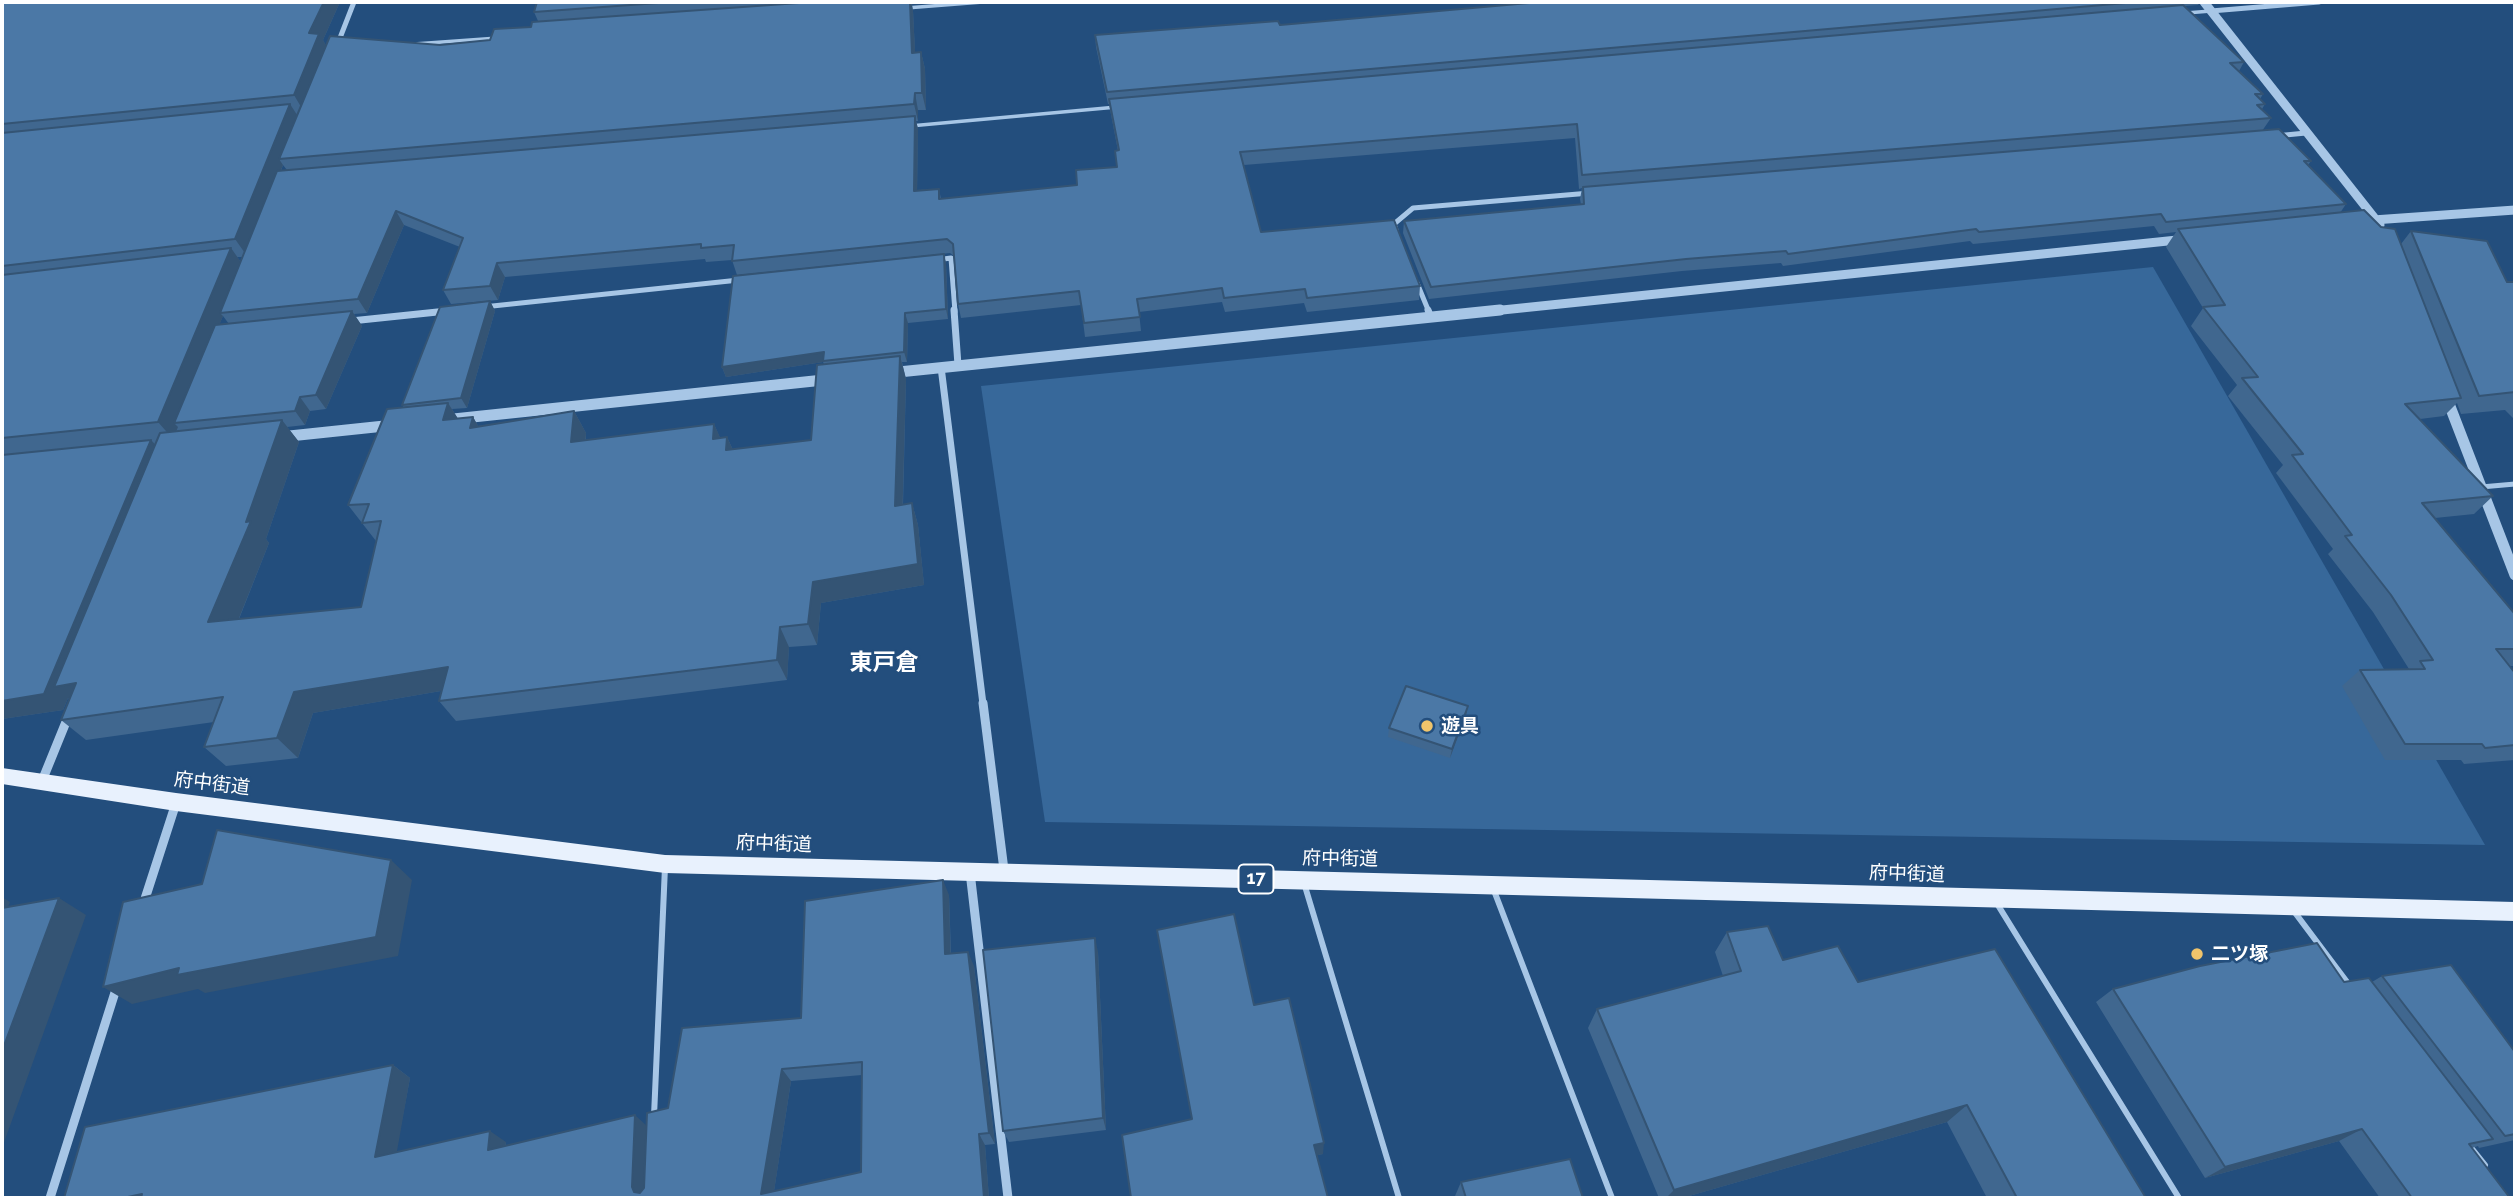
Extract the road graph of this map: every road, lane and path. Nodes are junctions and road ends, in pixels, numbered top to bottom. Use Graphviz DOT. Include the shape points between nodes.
graph roads {
  1 [pos="354,2"];
  2 [pos="983,2"];
  3 [pos="2204,2"];
  4 [pos="2319,2"];
  5 [pos="903,9"];
  6 [pos="2211,11"];
  7 [pos="2183,13"];
  8 [pos="498,38"];
  9 [pos="403,44"];
  10 [pos="349,48"];
  11 [pos="335,49"];
  12 [pos="1128,106"];
  13 [pos="906,126"];
  14 [pos="2306,133"];
  15 [pos="2264,136"];
  16 [pos="1595,193"];
  17 [pos="2515,210"];
  18 [pos="2377,219"];
  19 [pos="2350,222"];
  20 [pos="1399,237"];
  21 [pos="2199,237"];
  22 [pos="2385,239"];
  23 [pos="924,261"];
  24 [pos="1415,276"];
  25 [pos="745,280"];
  26 [pos="469,308"];
  27 [pos="455,310"];
  28 [pos="1430,315"];
  29 [pos="345,321"];
  30 [pos="958,366"];
  31 [pos="941,367"];
  32 [pos="873,374"];
  33 [pos="845,377"];
  34 [pos="2440,382"];
  35 [pos="435,421"];
  36 [pos="408,424"];
  37 [pos="271,438"];
  38 [pos="2515,484"];
  39 [pos="2481,486"];
  40 [pos="2515,575"];
  41 [pos="73,705"];
  42 [pos="2,776"];
  43 [pos="42,782"];
  44 [pos="176,802"];
  45 [pos="665,864"];
  46 [pos="970,872"];
  47 [pos="1004,873"];
  48 [pos="1303,880"];
  49 [pos="1492,885"];
  50 [pos="1994,899"];
  51 [pos="2290,906"];
  52 [pos="2515,912"];
  53 [pos="138,921"];
  54 [pos="121,974"];
  55 [pos="2355,993"];
  56 [pos="654,1129"];
  57 [pos="2461,1133"];
  58 [pos="2493,1177"];
  59 [pos="50,1198"];
  60 [pos="1008,1198"];
  61 [pos="1399,1198"];
  62 [pos="1612,1198"];
  63 [pos="2179,1198"];
  1 -- 11 [label="street"];
  2 -- 5 [label="lane"];
  3 -- 6 [label="street"];
  4 -- 6 [label="street"];
  6 -- 7 [label="lane"];
  6 -- 14 [label="street"];
  8 -- 9 [label="lane"];
  10 -- 11 [label="lane"];
  12 -- 13 [label="lane"];
  14 -- 15 [label="street"];
  14 -- 18 [label="street"];
  16 -- 20 [label="street" via="1413,208 1394,225"];
  17 -- 18 [label="street"];
  18 -- 19 [label="street"];
  18 -- 22 [label="street"];
  21 -- 28 [label="street"];
  23 -- 30 [label="street" via="951,258"];
  24 -- 28 [label="street"];
  25 -- 26 [label="street"];
  27 -- 29 [label="street"];
  28 -- 30 [label="street"];
  30 -- 31 [label="street"];
  31 -- 32 [label="street"];
  31 -- 47 [label="street"];
  33 -- 35 [label="street"];
  34 -- 39 [label="street"];
  36 -- 37 [label="street"];
  38 -- 39 [label="lane"];
  39 -- 40 [label="street"];
  41 -- 43 [label="street"];
  42 -- 43 [label="main road, 府中街道 / 17"];
  43 -- 44 [label="main road, 府中街道 / 17"];
  44 -- 45 [label="main road, 府中街道 / 17"];
  44 -- 53 [label="street"];
  45 -- 46 [label="main road, 府中街道 / 17"];
  45 -- 56 [label="lane"];
  46 -- 47 [label="main road, 府中街道 / 17"];
  46 -- 60 [label="street"];
  47 -- 48 [label="main road, 府中街道 / 17"];
  48 -- 49 [label="main road, 府中街道 / 17"];
  48 -- 61 [label="lane"];
  49 -- 50 [label="main road, 府中街道 / 17"];
  49 -- 62 [label="lane"];
  50 -- 51 [label="main road, 府中街道 / 17"];
  50 -- 63 [label="lane"];
  51 -- 52 [label="main road, 府中街道 / 17"];
  51 -- 55 [label="lane"];
  54 -- 59 [label="street"];
  57 -- 58 [label="lane"];
}
